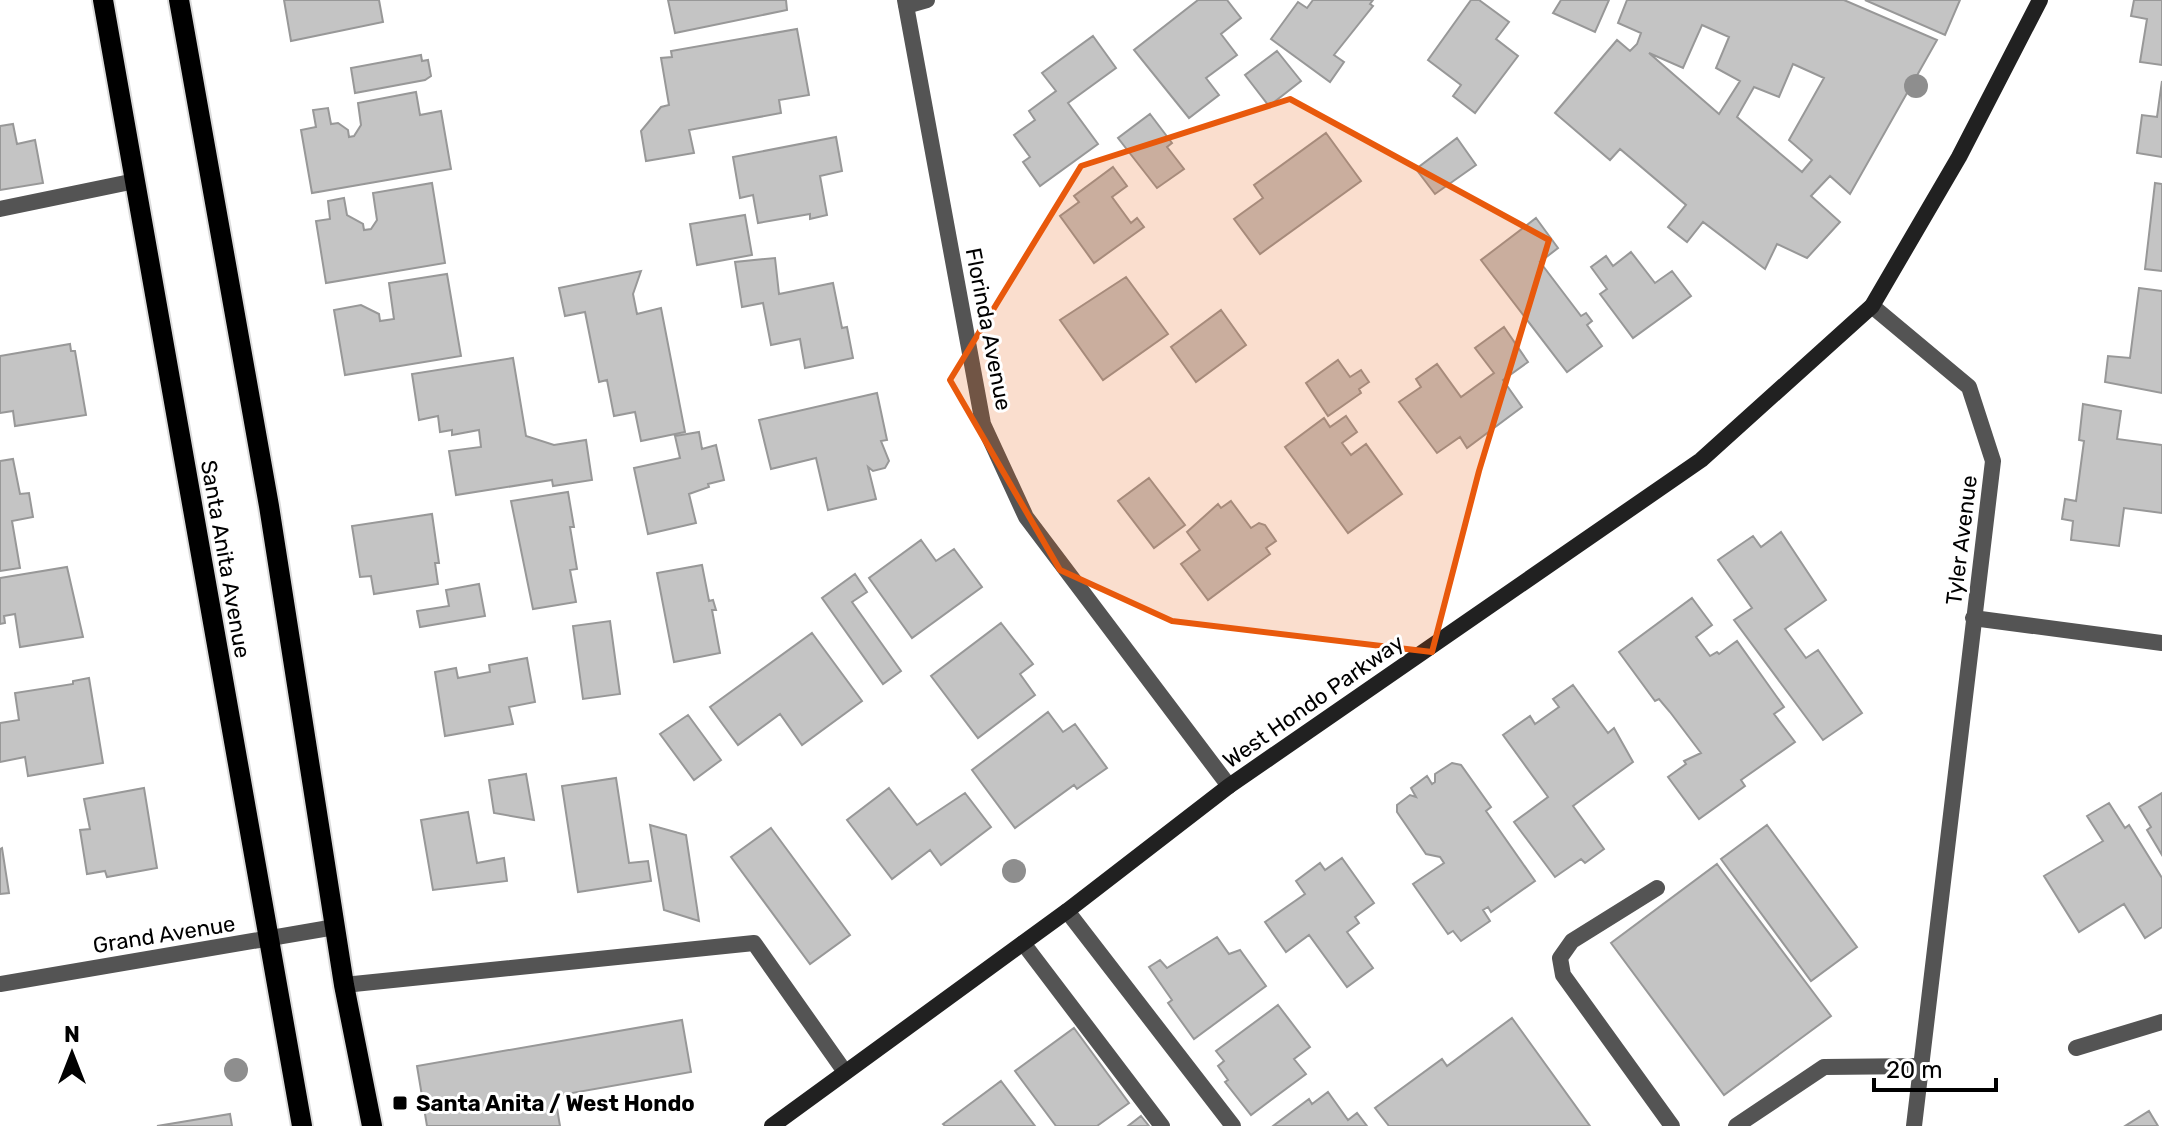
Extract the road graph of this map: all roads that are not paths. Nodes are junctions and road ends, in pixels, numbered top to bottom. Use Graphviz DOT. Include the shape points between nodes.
graph roads {
  1 [pos="103,0"];
  2 [pos="179,0"];
  3 [pos="927,0"];
  4 [pos="2040,0"];
  5 [pos="906,3"];
  6 [pos="135,181"];
  7 [pos="0,209"];
  8 [pos="1872,306"];
  9 [pos="1973,618"];
  10 [pos="2162,643"];
  11 [pos="1229,786"];
  12 [pos="1657,888"];
  13 [pos="1067,911"];
  14 [pos="335,927"];
  15 [pos="266,940"];
  16 [pos="1023,943"];
  17 [pos="0,984"];
  18 [pos="344,985"];
  19 [pos="2162,1022"];
  20 [pos="2076,1048"];
  21 [pos="1921,1066"];
  22 [pos="845,1072"];
  23 [pos="302,1126"];
  24 [pos="372,1126"];
  25 [pos="772,1126"];
  26 [pos="1162,1126"];
  27 [pos="1233,1126"];
  28 [pos="1672,1126"];
  29 [pos="1736,1126"];
  30 [pos="1914,1126"];
  1 -- 6 [label="main road, Santa Anita Avenue"];
  2 -- 14 [label="main road" via="269,506"];
  3 -- 5 [label="street"];
  4 -- 8 [label="street" via="1959,157"];
  5 -- 11 [label="street, Florinda Avenue" via="983,424 1026,517"];
  6 -- 7 [label="street"];
  6 -- 15 [label="main road, Santa Anita Avenue"];
  8 -- 9 [label="street, Tyler Avenue" via="1969,387 1993,461"];
  8 -- 11 [label="street, West Hondo Parkway" via="1701,460"];
  9 -- 10 [label="street"];
  9 -- 21 [label="street, Tyler Avenue"];
  11 -- 13 [label="street, West Hondo Parkway"];
  12 -- 28 [label="street" via="1572,941 1560,958 1563,975"];
  13 -- 16 [label="street, West Hondo Parkway"];
  13 -- 27 [label="street"];
  14 -- 15 [label="street, Grand Avenue"];
  14 -- 18 [label="main road"];
  15 -- 17 [label="street, Grand Avenue"];
  15 -- 23 [label="main road, Santa Anita Avenue"];
  16 -- 22 [label="street, West Hondo Parkway"];
  16 -- 26 [label="street"];
  18 -- 22 [label="street" via="754,943"];
  18 -- 24 [label="main road"];
  19 -- 20 [label="street"];
  21 -- 29 [label="street" via="1824,1067"];
  21 -- 30 [label="street, Tyler Avenue"];
  22 -- 25 [label="street, West Hondo Parkway"];
}
